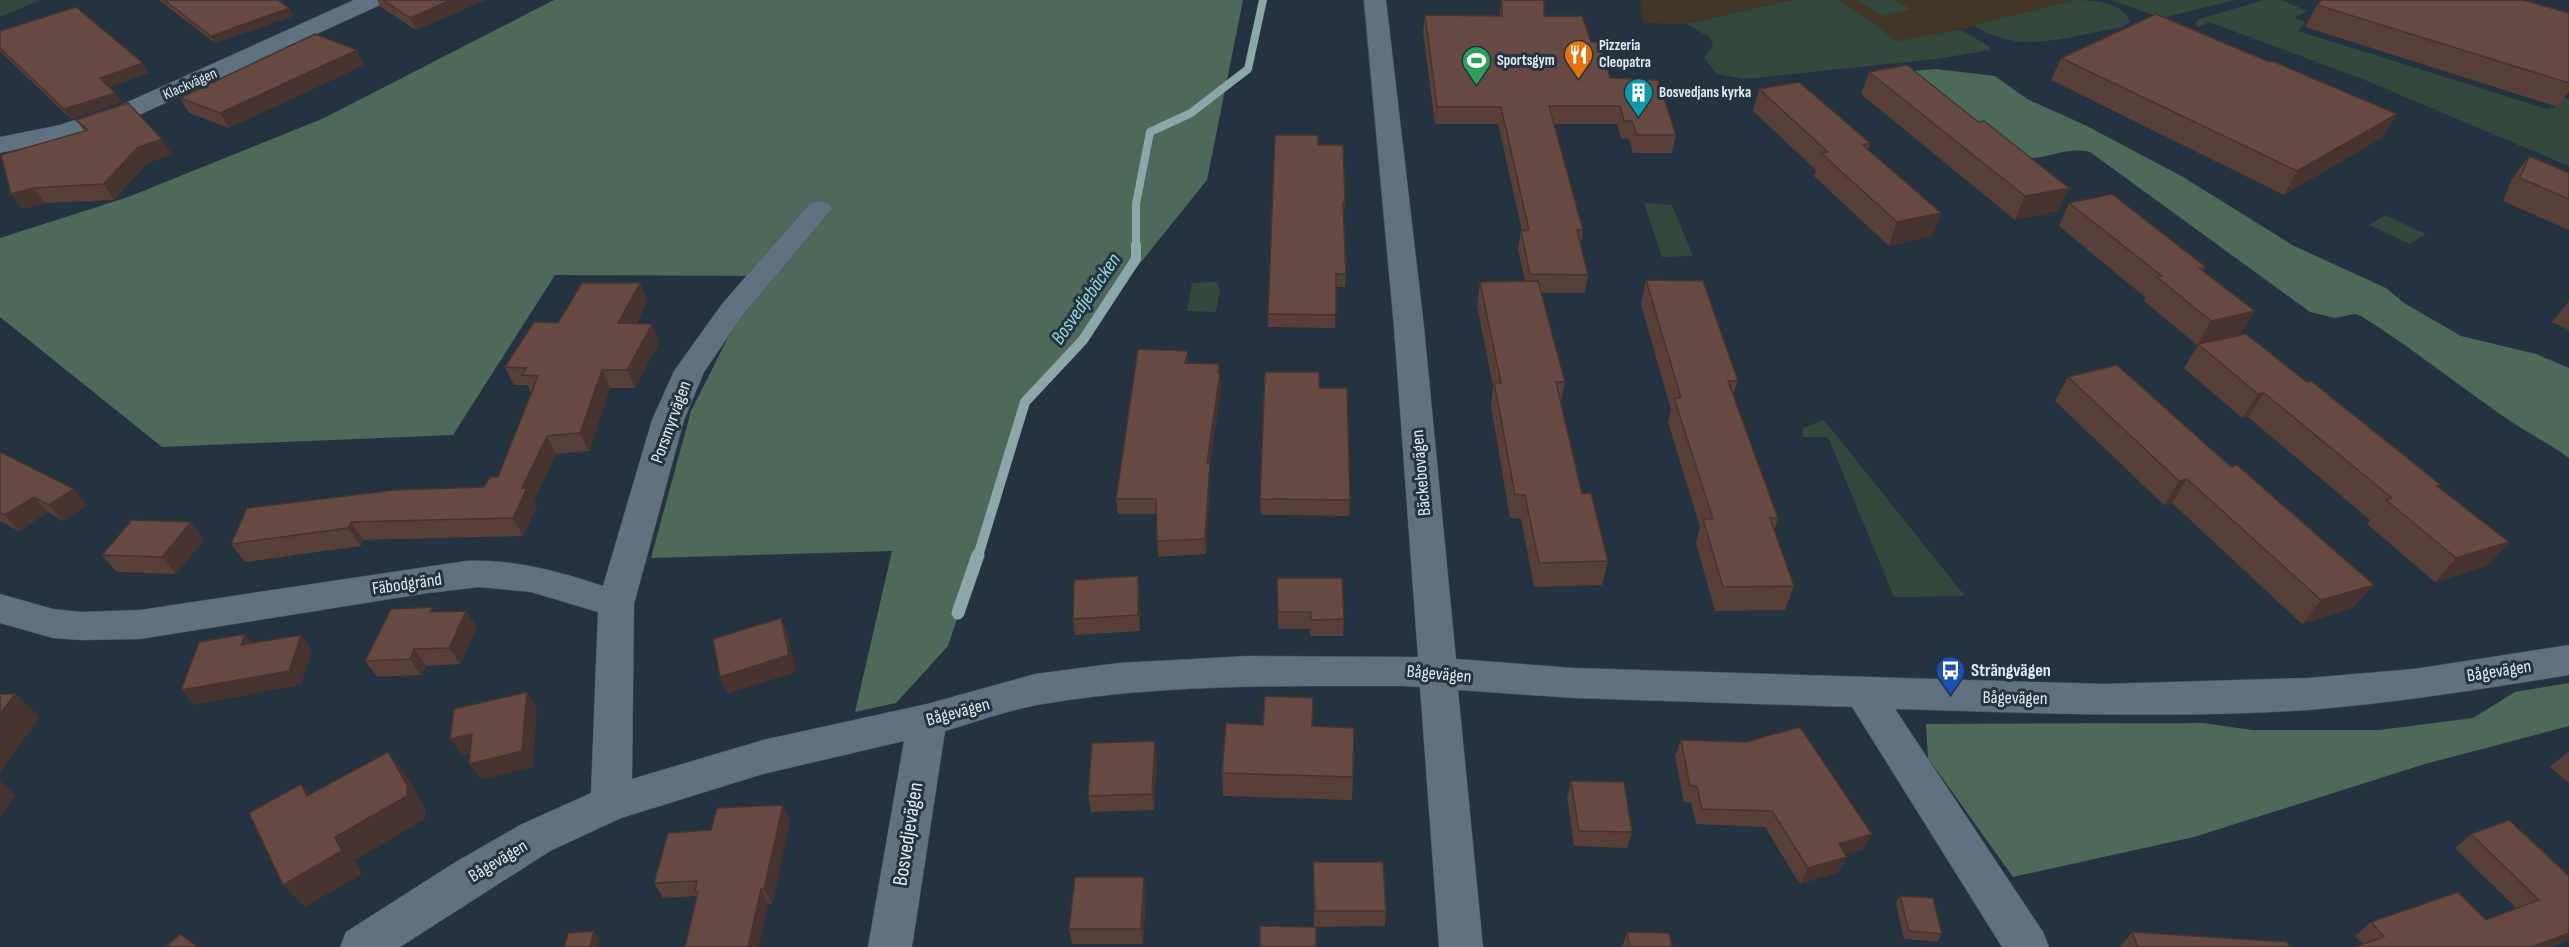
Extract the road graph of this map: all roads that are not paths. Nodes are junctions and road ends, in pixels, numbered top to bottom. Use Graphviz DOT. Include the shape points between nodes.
graph roads {
  1 [pos="372,0"];
  2 [pos="1376,0"];
  3 [pos="0,145"];
  4 [pos="819,209"];
  5 [pos="616,604"];
  6 [pos="0,608"];
  7 [pos="2569,660"];
  8 [pos="1438,674"];
  9 [pos="1864,694"];
  10 [pos="927,720"];
  11 [pos="612,803"];
  12 [pos="362,947"];
  13 [pos="890,947"];
  14 [pos="1461,947"];
  15 [pos="2027,947"];
  1 -- 3 [label="street, Klackvägen" via="130,110 66,131"];
  2 -- 8 [label="street, Bäckebovägen"];
  4 -- 5 [label="street, Porsmyrvägen" via="732,310 689,371 668,420"];
  5 -- 6 [label="street, Fäbodgränd" via="530,579 481,574 415,581 156,624 71,625 36,621"];
  5 -- 11 [label="street"];
  7 -- 9 [label="street, Bågevägen" via="2414,684 2307,694 2104,700"];
  8 -- 9 [label="street, Bågevägen"];
  8 -- 10 [label="street, Bågevägen" via="1248,671 1119,678 1035,690"];
  8 -- 14 [label="street, Bäckebovägen"];
  9 -- 15 [label="street"];
  10 -- 11 [label="street, Bågevägen" via="763,757"];
  10 -- 13 [label="street, Bosvedjevägen"];
  11 -- 12 [label="street, Bågevägen" via="535,838"];
}
